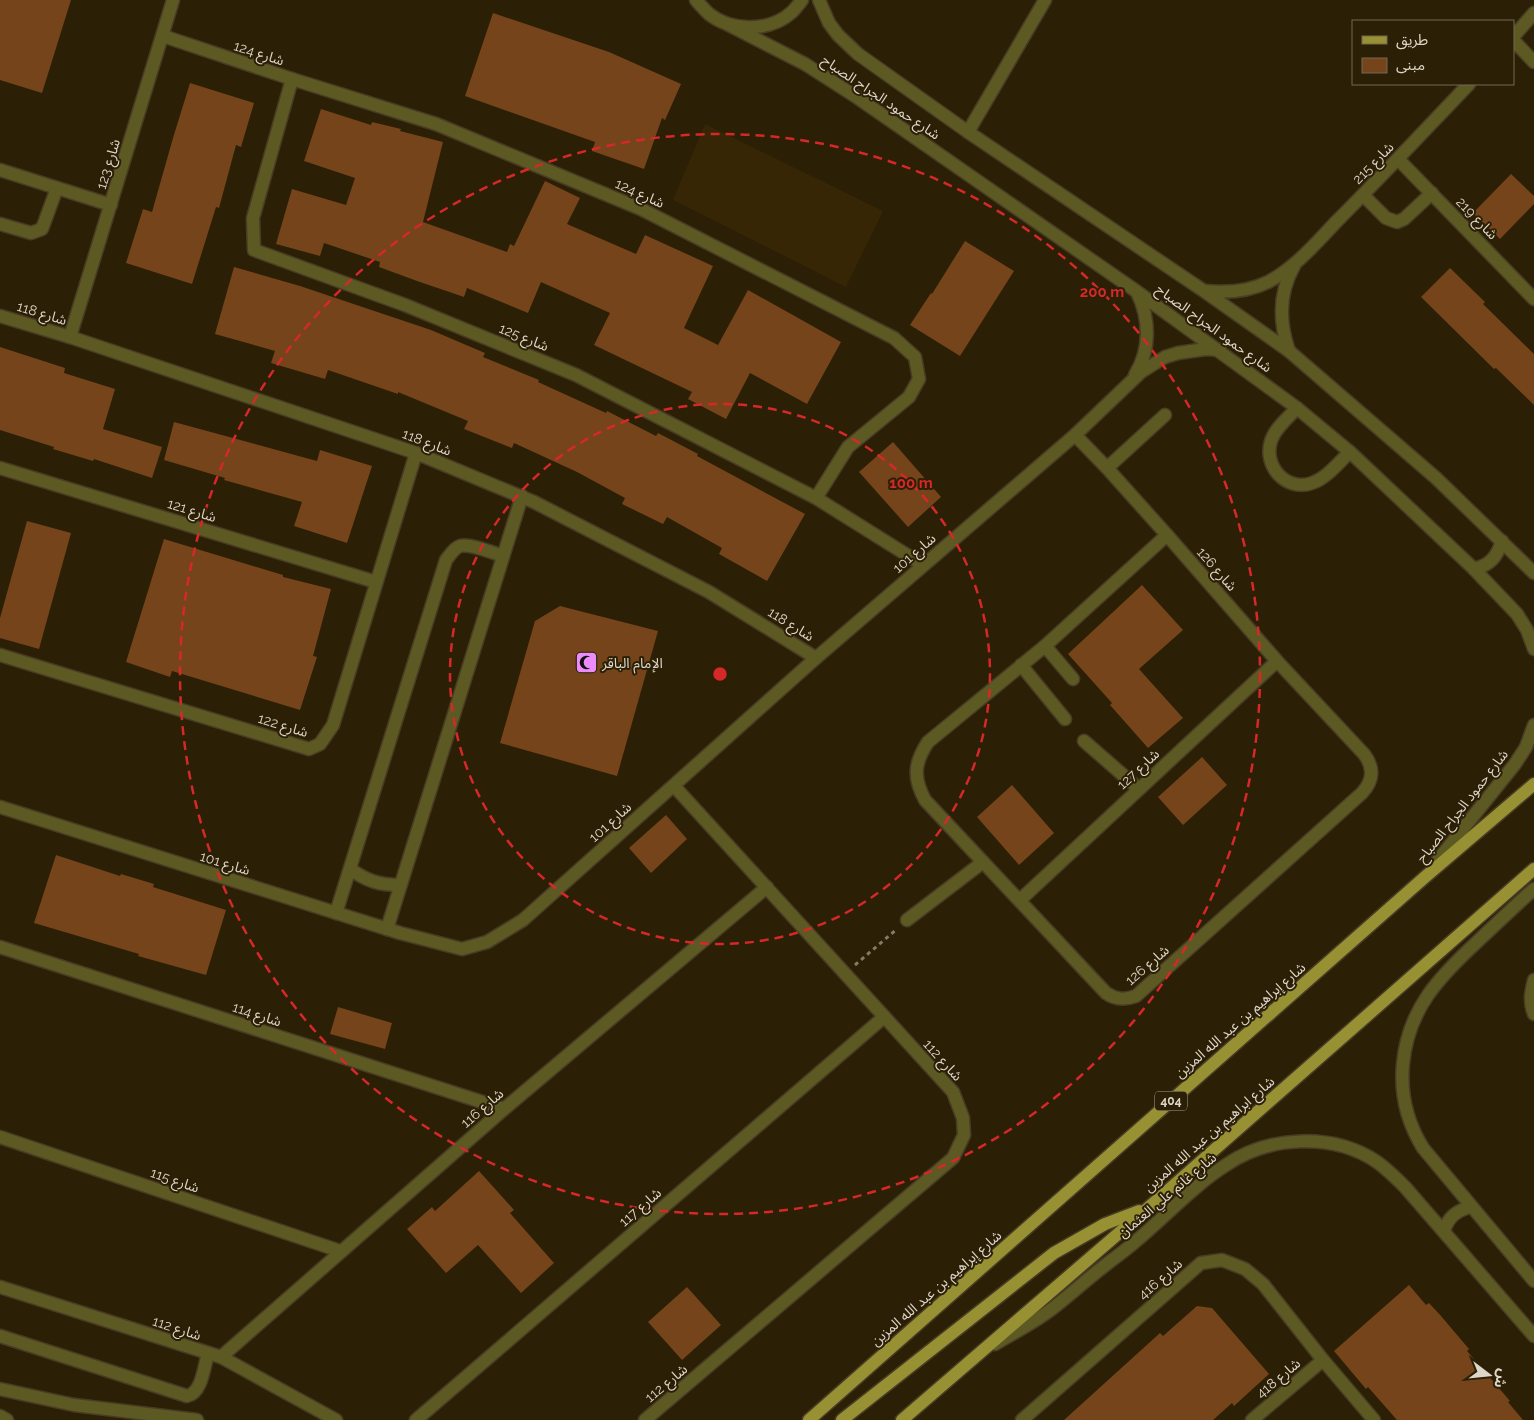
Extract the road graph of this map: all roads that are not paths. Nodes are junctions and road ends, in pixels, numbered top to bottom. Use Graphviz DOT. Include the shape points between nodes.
graph roads {
  1 [pos="173,0"];
  2 [pos="696,0"];
  3 [pos="802,0"];
  4 [pos="819,0"];
  5 [pos="1044,0"];
  6 [pos="1534,13"];
  7 [pos="727,24"];
  8 [pos="163,36"];
  9 [pos="1514,38"];
  10 [pos="1514,40"];
  11 [pos="1534,62"];
  12 [pos="292,79"];
  13 [pos="1468,85"];
  14 [pos="968,132"];
  15 [pos="1398,159"];
  16 [pos="0,170"];
  17 [pos="57,188"];
  18 [pos="1432,193"];
  19 [pos="1363,195"];
  20 [pos="111,205"];
  21 [pos="0,224"];
  22 [pos="1296,262"];
  23 [pos="1136,290"];
  24 [pos="1204,291"];
  25 [pos="1534,299"];
  26 [pos="0,316"];
  27 [pos="70,337"];
  28 [pos="1220,350"];
  29 [pos="1289,351"];
  30 [pos="1130,381"];
  31 [pos="1298,408"];
  32 [pos="1165,415"];
  33 [pos="1075,435"];
  34 [pos="1350,452"];
  35 [pos="416,454"];
  36 [pos="0,468"];
  37 [pos="1107,468"];
  38 [pos="522,496"];
  39 [pos="816,498"];
  40 [pos="1167,534"];
  41 [pos="1502,541"];
  42 [pos="503,556"];
  43 [pos="923,564"];
  44 [pos="1474,568"];
  45 [pos="1534,573"];
  46 [pos="376,582"];
  47 [pos="1045,646"];
  48 [pos="1534,648"];
  49 [pos="0,655"];
  50 [pos="816,658"];
  51 [pos="1277,661"];
  52 [pos="1021,665"];
  53 [pos="1073,679"];
  54 [pos="1066,719"];
  55 [pos="1534,726"];
  56 [pos="1084,741"];
  57 [pos="1534,784"];
  58 [pos="674,786"];
  59 [pos="1139,789"];
  60 [pos="0,807"];
  61 [pos="984,862"];
  62 [pos="350,869"];
  63 [pos="1534,869"];
  64 [pos="1425,877"];
  65 [pos="400,885"];
  66 [pos="767,887"];
  67 [pos="1534,889"];
  68 [pos="1020,900"];
  69 [pos="336,913"];
  70 [pos="907,920"];
  71 [pos="387,929"];
  72 [pos="0,947"];
  73 [pos="1534,980"];
  74 [pos="1534,1014"];
  75 [pos="884,1017"];
  76 [pos="504,1109"];
  77 [pos="0,1137"];
  78 [pos="1471,1207"];
  79 [pos="1148,1208"];
  80 [pos="1444,1231"];
  81 [pos="340,1251"];
  82 [pos="1534,1281"];
  83 [pos="0,1287"];
  84 [pos="0,1336"];
  85 [pos="1534,1336"];
  86 [pos="208,1353"];
  87 [pos="978,1353"];
  88 [pos="221,1357"];
  89 [pos="1323,1360"];
  90 [pos="0,1390"];
  91 [pos="0,1416"];
  92 [pos="7,1420"];
  93 [pos="197,1420"];
  94 [pos="336,1420"];
  95 [pos="416,1420"];
  96 [pos="645,1420"];
  97 [pos="809,1420"];
  98 [pos="842,1420"];
  99 [pos="902,1420"];
  100 [pos="1022,1420"];
  101 [pos="1252,1420"];
  102 [pos="1374,1420"];
  1 -- 8 [label="street, شارع 123"];
  2 -- 7 [label="street, شارع حمود الجراح الصباح"];
  3 -- 7 [label="street" via="791,13 772,24 749,28"];
  4 -- 14 [label="street, شارع حمود الجراح الصباح" via="829,23 847,45"];
  5 -- 14 [label="street"];
  6 -- 9 [label="street"];
  7 -- 23 [label="street, شارع حمود الجراح الصباح" via="830,80"];
  8 -- 12 [label="street, شارع 124"];
  8 -- 20 [label="street, شارع 123"];
  10 -- 11 [label="street"];
  12 -- 39 [label="street, شارع 125" via="252,218 254,250 405,305 576,374"];
  12 -- 39 [label="street, شارع 124" via="436,124 641,208 894,338 916,357 919,379 909,397 848,447"];
  13 -- 15 [label="street, شارع 215"];
  14 -- 24 [label="street, شارع حمود الجراح الصباح"];
  15 -- 18 [label="street, شارع 219"];
  15 -- 19 [label="street, شارع 215"];
  16 -- 17 [label="street"];
  17 -- 20 [label="street"];
  17 -- 21 [label="street" via="42,229 31,233"];
  18 -- 19 [label="street" via="1397,222 1386,218"];
  18 -- 25 [label="street, شارع 219"];
  19 -- 22 [label="street, شارع 215"];
  20 -- 27 [label="street, شارع 123"];
  22 -- 24 [label="street, شارع 215" via="1283,273 1254,288 1238,292"];
  22 -- 29 [label="street, شارع 215" via="1286,283 1281,305 1281,321"];
  23 -- 28 [label="street, شارع حمود الجراح الصباح"];
  23 -- 30 [label="street, شارع 101" via="1145,313 1147,337 1142,360"];
  24 -- 29 [label="street, شارع حمود الجراح الصباح"];
  26 -- 27 [label="street, شارع 118"];
  27 -- 35 [label="street, شارع 118"];
  28 -- 30 [label="street, شارع 101" via="1178,352 1153,364"];
  28 -- 31 [label="street, شارع حمود الجراح الصباح"];
  29 -- 41 [label="street, شارع حمود الجراح الصباح" via="1436,478"];
  30 -- 33 [label="street, شارع 101"];
  31 -- 34 [label="street, شارع حمود الجراح الصباح"];
  31 -- 34 [label="street" via="1277,430 1269,448 1272,466 1285,481 1304,485 1313,483"];
  32 -- 37 [label="street"];
  33 -- 37 [label="street, شارع 126"];
  33 -- 43 [label="street, شارع 101"];
  34 -- 44 [label="street, شارع حمود الجراح الصباح"];
  35 -- 38 [label="street, شارع 118"];
  35 -- 46 [label="street, شارع 122"];
  36 -- 46 [label="street, شارع 121"];
  37 -- 40 [label="street, شارع 126"];
  38 -- 42 [label="street"];
  38 -- 50 [label="street, شارع 118" via="709,592"];
  39 -- 43 [label="street, شارع 125"];
  40 -- 47 [label="street, شارع 126"];
  40 -- 51 [label="street, شارع 126"];
  41 -- 44 [label="street" via="1493,560"];
  41 -- 45 [label="street, شارع حمود الجراح الصباح"];
  42 -- 62 [label="street" via="460,546 446,560"];
  42 -- 65 [label="street"];
  43 -- 50 [label="street, شارع 101"];
  44 -- 48 [label="street, شارع حمود الجراح الصباح" via="1517,614"];
  46 -- 49 [label="street, شارع 122" via="333,725 320,744 309,749"];
  47 -- 52 [label="street, شارع 126"];
  47 -- 53 [label="street"];
  50 -- 58 [label="street, شارع 101"];
  51 -- 59 [label="street, شارع 127"];
  51 -- 68 [label="street, شارع 126" via="1369,761 1371,778 1362,793 1129,999 1106,993"];
  52 -- 54 [label="street"];
  52 -- 61 [label="street, شارع 126" via="928,742 917,764 916,777 925,800"];
  55 -- 64 [label="street, شارع حمود الجراح الصباح" via="1515,764"];
  56 -- 59 [label="street"];
  57 -- 64 [label="main road, شارع إبراهيم بن عبد الله المزين / 404"];
  58 -- 66 [label="street, شارع 112"];
  58 -- 71 [label="street, شارع 101" via="523,920 487,942 462,948"];
  59 -- 68 [label="street, شارع 127"];
  60 -- 69 [label="street, شارع 101"];
  61 -- 68 [label="street, شارع 126"];
  61 -- 70 [label="street"];
  62 -- 65 [label="street" via="383,885"];
  62 -- 69 [label="street"];
  63 -- 79 [label="main road, شارع ابراهيم بن عبد الله المزين"];
  64 -- 97 [label="main road, شارع إبراهيم بن عبد الله المزين / 404"];
  65 -- 71 [label="street"];
  66 -- 75 [label="street, شارع 112"];
  66 -- 76 [label="street, شارع 116"];
  67 -- 78 [label="street" via="1440,978 1417,1013 1405,1047 1403,1093 1410,1123 1423,1148"];
  69 -- 71 [label="street, شارع 101"];
  72 -- 76 [label="street, شارع 114"];
  73 -- 74 [label="street" via="1531,994"];
  75 -- 95 [label="street, شارع 117"];
  75 -- 96 [label="street, شارع 112" via="953,1092 964,1135 953,1158"];
  76 -- 81 [label="street, شارع 116"];
  77 -- 81 [label="street, شارع 115"];
  78 -- 80 [label="street" via="1454,1214"];
  78 -- 82 [label="street"];
  79 -- 87 [label="main road, شارع ابراهيم بن عبد الله المزين"];
  79 -- 98 [label="main road" via="1105,1224 1054,1253"];
  80 -- 85 [label="street, شارع غانم علي العثمان"];
  80 -- 87 [label="street, شارع غانم علي العثمان" via="1405,1187 1376,1161 1326,1143 1274,1144 1226,1165 1053,1308"];
  81 -- 88 [label="street, شارع 116"];
  83 -- 86 [label="street, شارع 112"];
  84 -- 86 [label="street" via="187,1396 198,1389"];
  86 -- 88 [label="street, شارع 112"];
  87 -- 99 [label="main road, شارع ابراهيم بن عبد الله المزين"];
  88 -- 94 [label="street, شارع 112"];
  89 -- 100 [label="street, شارع 416" via="1263,1284 1245,1269 1222,1260 1201,1263"];
  89 -- 101 [label="street, شارع 418"];
  89 -- 102 [label="street, شارع 416"];
  90 -- 93 [label="street" via="74,1405"];
  91 -- 92 [label="street"];
}
